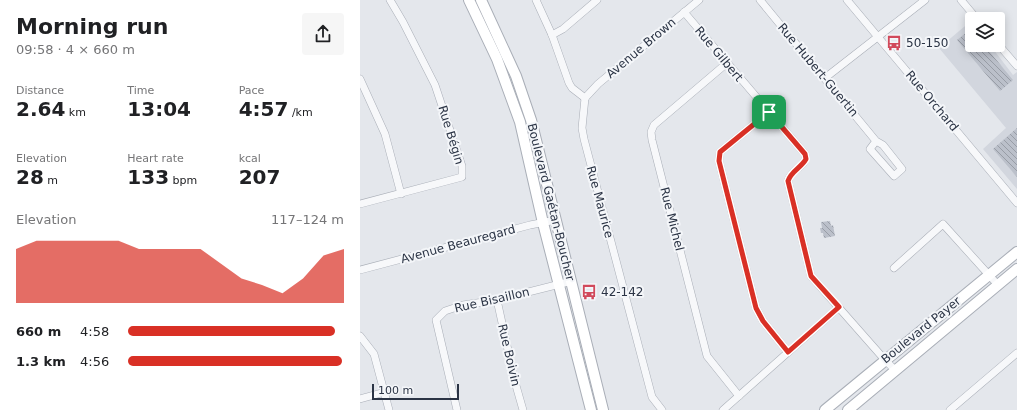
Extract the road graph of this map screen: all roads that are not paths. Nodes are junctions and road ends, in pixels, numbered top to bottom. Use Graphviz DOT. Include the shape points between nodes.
graph roads {
  1 [pos="390,0"];
  2 [pos="469,0"];
  3 [pos="481,0"];
  4 [pos="536,0"];
  5 [pos="597,0"];
  6 [pos="699,0"];
  7 [pos="760,0"];
  8 [pos="847,0"];
  9 [pos="925,0"];
  10 [pos="961,0"];
  11 [pos="684,12"];
  12 [pos="971,12"];
  13 [pos="552,35"];
  14 [pos="877,36"];
  15 [pos="1005,52"];
  16 [pos="727,63"];
  17 [pos="1017,66"];
  18 [pos="825,78"];
  19 [pos="360,79"];
  20 [pos="585,98"];
  21 [pos="769,112"];
  22 [pos="876,141"];
  23 [pos="400,194"];
  24 [pos="1017,203"];
  25 [pos="360,204"];
  26 [pos="556,220"];
  27 [pos="543,223"];
  28 [pos="1017,252"];
  29 [pos="894,268"];
  30 [pos="1017,269"];
  31 [pos="360,270"];
  32 [pos="988,275"];
  33 [pos="572,281"];
  34 [pos="560,284"];
  35 [pos="998,285"];
  36 [pos="497,300"];
  37 [pos="839,307"];
  38 [pos="360,336"];
  39 [pos="788,352"];
  40 [pos="1017,353"];
  41 [pos="885,360"];
  42 [pos="895,370"];
  43 [pos="385,392"];
  44 [pos="739,396"];
  45 [pos="360,398"];
  46 [pos="829,409"];
  47 [pos="389,410"];
  48 [pos="457,410"];
  49 [pos="523,410"];
  50 [pos="591,410"];
  51 [pos="603,410"];
  52 [pos="662,410"];
  53 [pos="723,410"];
  54 [pos="848,410"];
  55 [pos="950,410"];
  1 -- 23 [label="street, Rue Bégin" via="435,85 462,166 462,177"];
  2 -- 27 [label="main road, Boulevard Gaétan-Boucher" via="512,97"];
  3 -- 26 [label="main road, Boulevard Gaétan-Boucher" via="516,76 531,120"];
  4 -- 13 [label="street"];
  5 -- 13 [label="street" via="564,29"];
  6 -- 11 [label="street, Avenue Brown"];
  7 -- 18 [label="street, Rue Hubert-Guertin"];
  8 -- 14 [label="street, Rue Orchard"];
  9 -- 14 [label="street"];
  10 -- 12 [label="street"];
  11 -- 16 [label="street, Rue Gilbert"];
  11 -- 20 [label="street, Avenue Brown" via="598,84"];
  13 -- 20 [label="street" via="569,83"];
  14 -- 18 [label="street"];
  14 -- 24 [label="street, Rue Orchard"];
  15 -- 17 [label="street"];
  16 -- 21 [label="street, Rue Gilbert"];
  16 -- 44 [label="street, Rue Michel" via="654,125 651,132 707,356"];
  18 -- 22 [label="street, Rue Hubert-Guertin"];
  19 -- 23 [label="street" via="385,134"];
  20 -- 52 [label="street, Rue Maurice" via="582,128 584,140 652,398"];
  21 -- 37 [label="street, Rue Gilbert" via="805,154 804,163 789,175 788,181 811,276"];
  21 -- 39 [label="street" via="720,152 719,161 756,308"];
  22 -- 22 [label="street, Rue Hubert-Guertin" via="902,169 894,176 870,149"];
  23 -- 25 [label="street, Rue Bégin"];
  26 -- 27 [label="street, Avenue Beauregard"];
  26 -- 33 [label="main road, Boulevard Gaétan-Boucher"];
  27 -- 31 [label="street, Avenue Beauregard"];
  27 -- 34 [label="main road, Boulevard Gaétan-Boucher"];
  28 -- 32 [label="main road, Boulevard Payer"];
  29 -- 32 [label="street" via="943,224"];
  30 -- 35 [label="main road, Boulevard Payer"];
  32 -- 35 [label="street"];
  32 -- 41 [label="main road, Boulevard Payer"];
  33 -- 34 [label="street, Rue Bisaillon"];
  33 -- 51 [label="main road, Boulevard Gaétan-Boucher"];
  34 -- 36 [label="street, Rue Bisaillon"];
  34 -- 50 [label="main road, Boulevard Gaétan-Boucher"];
  35 -- 42 [label="main road, Boulevard Payer"];
  36 -- 48 [label="street, Rue Bisaillon" via="463,305 445,311 436,320"];
  36 -- 49 [label="street, Rue Boivin"];
  37 -- 39 [label="street"];
  37 -- 41 [label="street, Rue Gilbert"];
  38 -- 43 [label="street" via="374,354"];
  39 -- 44 [label="street"];
  40 -- 55 [label="street"];
  41 -- 42 [label="street, Rue Gilbert"];
  41 -- 46 [label="main road, Boulevard Payer"];
  42 -- 54 [label="main road, Boulevard Payer"];
  43 -- 45 [label="street"];
  43 -- 47 [label="street"];
  44 -- 53 [label="street"];
}
